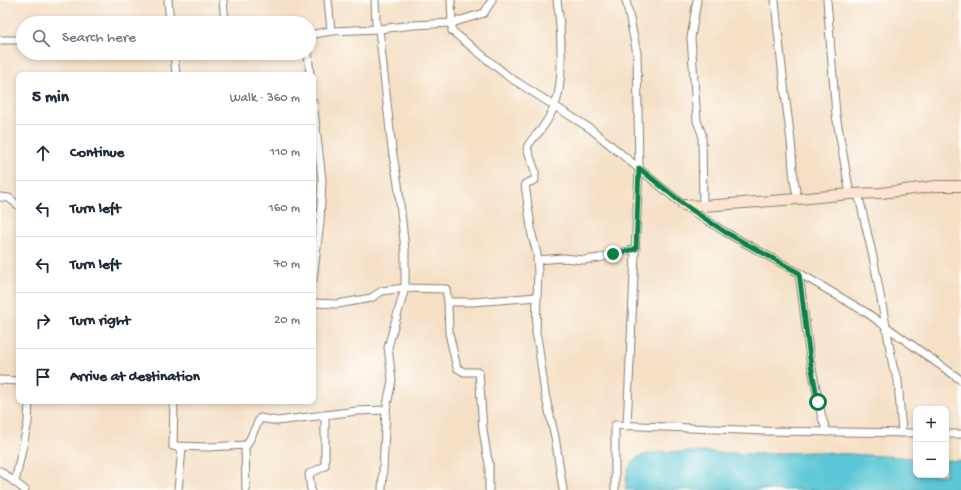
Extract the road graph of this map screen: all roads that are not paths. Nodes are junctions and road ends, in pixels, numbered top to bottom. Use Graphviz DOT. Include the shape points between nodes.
graph roads {
  1 [pos="168,0"];
  2 [pos="223,0"];
  3 [pos="328,0"];
  4 [pos="375,0"];
  5 [pos="451,0"];
  6 [pos="557,0"];
  7 [pos="626,0"];
  8 [pos="697,0"];
  9 [pos="775,0"];
  10 [pos="827,0"];
  11 [pos="490,2"];
  12 [pos="169,16"];
  13 [pos="224,16"];
  14 [pos="452,23"];
  15 [pos="379,29"];
  16 [pos="331,31"];
  17 [pos="316,34"];
  18 [pos="0,40"];
  19 [pos="16,40"];
  20 [pos="175,60"];
  21 [pos="309,60"];
  22 [pos="176,72"];
  23 [pos="310,72"];
  24 [pos="555,106"];
  25 [pos="316,128"];
  26 [pos="639,168"];
  27 [pos="961,186"];
  28 [pos="854,193"];
  29 [pos="0,197"];
  30 [pos="798,199"];
  31 [pos="16,204"];
  32 [pos="683,204"];
  33 [pos="703,206"];
  34 [pos="636,249"];
  35 [pos="316,255"];
  36 [pos="537,260"];
  37 [pos="799,273"];
  38 [pos="405,288"];
  39 [pos="537,297"];
  40 [pos="448,302"];
  41 [pos="316,303"];
  42 [pos="886,326"];
  43 [pos="0,380"];
  44 [pos="961,380"];
  45 [pos="16,381"];
  46 [pos="29,404"];
  47 [pos="174,404"];
  48 [pos="386,410"];
  49 [pos="325,415"];
  50 [pos="627,426"];
  51 [pos="827,432"];
  52 [pos="902,433"];
  53 [pos="913,433"];
  54 [pos="949,434"];
  55 [pos="961,434"];
  56 [pos="173,446"];
  57 [pos="244,446"];
  58 [pos="0,471"];
  59 [pos="15,482"];
  60 [pos="25,490"];
  61 [pos="178,490"];
  62 [pos="246,490"];
  63 [pos="310,490"];
  64 [pos="382,490"];
  65 [pos="489,490"];
  66 [pos="563,490"];
  67 [pos="615,490"];
  1 -- 12 [label="street"];
  2 -- 13 [label="street"];
  3 -- 16 [label="street"];
  4 -- 15 [label="street" via="376,24"];
  5 -- 14 [label="street"];
  6 -- 24 [label="street" via="561,68"];
  7 -- 26 [label="street" via="637,53"];
  8 -- 33 [label="street" via="691,38 697,120 702,134"];
  9 -- 30 [label="street" via="793,156 794,188"];
  10 -- 28 [label="street" via="836,115"];
  11 -- 14 [label="street" via="484,13"];
  14 -- 15 [label="street"];
  14 -- 24 [label="street" via="452,31 477,52 509,77"];
  15 -- 16 [label="street"];
  15 -- 38 [label="street" via="398,184"];
  16 -- 17 [label="street"];
  18 -- 19 [label="street"];
  20 -- 22 [label="street"];
  21 -- 23 [label="street"];
  24 -- 26 [label="street" via="591,129"];
  24 -- 36 [label="street" via="527,148 535,171 535,180 525,184"];
  25 -- 35 [label="street" via="322,180"];
  26 -- 32 [label="street"];
  26 -- 34 [label="street"];
  27 -- 28 [label="street"];
  28 -- 30 [label="street"];
  28 -- 42 [label="street" via="873,257"];
  29 -- 31 [label="street" via="9,198"];
  30 -- 33 [label="street"];
  32 -- 33 [label="street"];
  32 -- 37 [label="street" via="725,232"];
  34 -- 36 [label="street" via="584,260"];
  34 -- 50 [label="street"];
  36 -- 39 [label="street"];
  37 -- 42 [label="street"];
  37 -- 51 [label="street" via="810,359"];
  38 -- 40 [label="street" via="446,289"];
  38 -- 41 [label="street" via="382,291 371,298 338,304"];
  38 -- 48 [label="street" via="388,347 392,380"];
  39 -- 40 [label="street"];
  39 -- 66 [label="street" via="536,333"];
  40 -- 65 [label="street" via="449,333 457,368 464,372 479,372 483,430 489,463"];
  42 -- 44 [label="street"];
  42 -- 52 [label="street" via="893,367 898,380"];
  43 -- 45 [label="street"];
  46 -- 59 [label="street" via="28,422"];
  47 -- 56 [label="street"];
  48 -- 49 [label="street"];
  48 -- 64 [label="street"];
  49 -- 57 [label="street" via="277,421 260,418 247,445"];
  49 -- 63 [label="street" via="325,466 309,474"];
  50 -- 51 [label="street"];
  50 -- 67 [label="street" via="615,425"];
  51 -- 52 [label="street"];
  52 -- 53 [label="street"];
  54 -- 55 [label="street"];
  56 -- 57 [label="street"];
  56 -- 61 [label="street" via="182,449"];
  57 -- 62 [label="street"];
  58 -- 59 [label="street"];
  59 -- 60 [label="street"];
}
